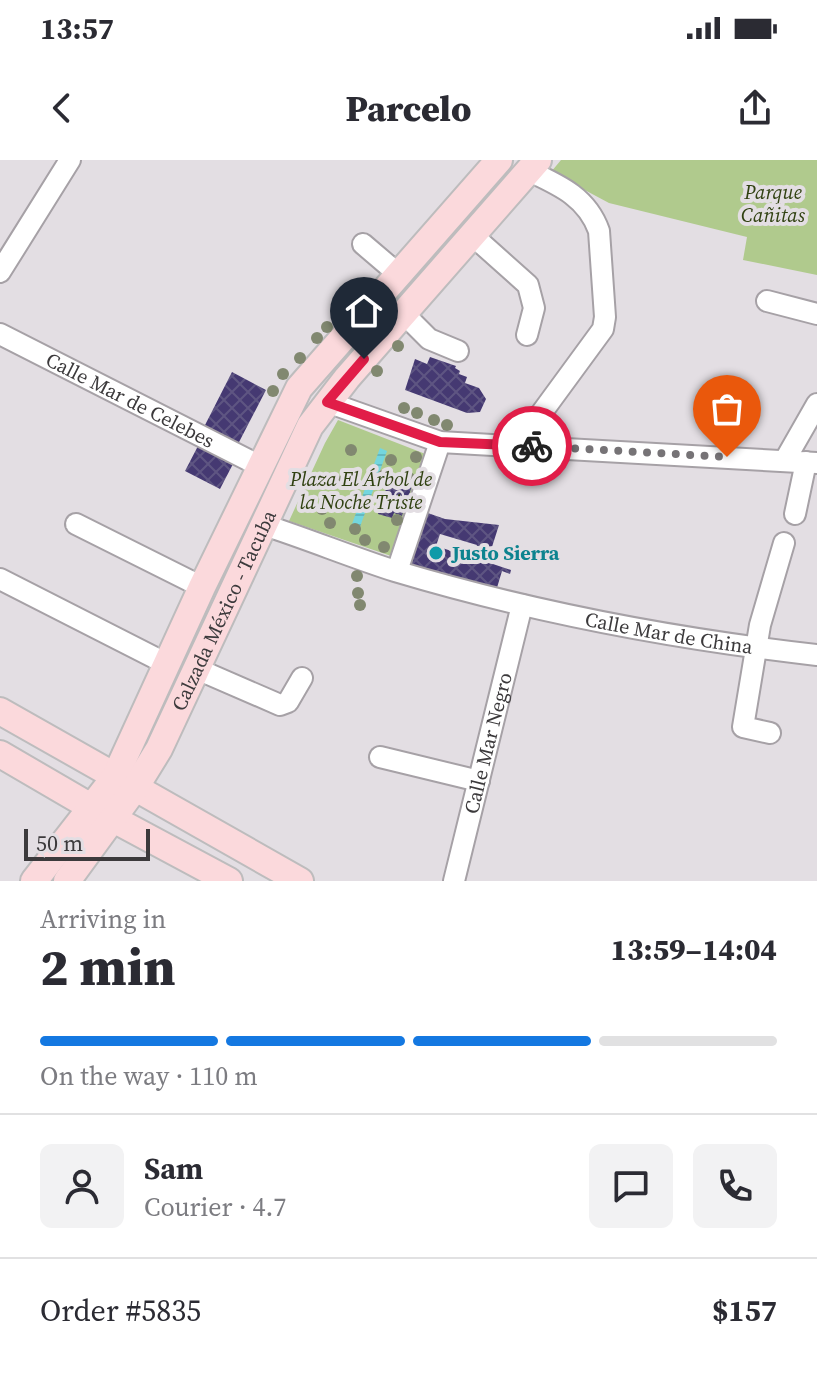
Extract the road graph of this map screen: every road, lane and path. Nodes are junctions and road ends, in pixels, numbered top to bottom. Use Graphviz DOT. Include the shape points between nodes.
graph roads {
  1 [pos="70,160"];
  2 [pos="499,160"];
  3 [pos="533,165"];
  4 [pos="472,235"];
  5 [pos="363,244"];
  6 [pos="0,272"];
  7 [pos="397,273"];
  8 [pos="767,301"];
  9 [pos="404,314"];
  10 [pos="817,314"];
  11 [pos="0,334"];
  12 [pos="527,335"];
  13 [pos="458,351"];
  14 [pos="327,402"];
  15 [pos="817,404"];
  16 [pos="440,442"];
  17 [pos="518,445"];
  18 [pos="785,460"];
  19 [pos="812,463"];
  20 [pos="260,466"];
  21 [pos="795,514"];
  22 [pos="76,524"];
  23 [pos="264,525"];
  24 [pos="784,543"];
  25 [pos="397,571"];
  26 [pos="0,579"];
  27 [pos="202,587"];
  28 [pos="522,605"];
  29 [pos="757,648"];
  30 [pos="817,655"];
  31 [pos="167,664"];
  32 [pos="197,669"];
  33 [pos="302,678"];
  34 [pos="0,711"];
  35 [pos="770,733"];
  36 [pos="0,754"];
  37 [pos="380,757"];
  38 [pos="479,781"];
  39 [pos="125,783"];
  40 [pos="102,813"];
  41 [pos="34,881"];
  42 [pos="67,881"];
  43 [pos="229,881"];
  44 [pos="300,881"];
  45 [pos="454,881"];
  1 -- 6 [label="street"];
  2 -- 7 [label="main road, Calzada México - Tacuba"];
  3 -- 4 [label="main road, Calzada México - Tacuba"];
  3 -- 17 [label="street" via="586,205 596,222 605,317 603,329"];
  4 -- 9 [label="main road, Calzada México - Tacuba"];
  4 -- 12 [label="street" via="521,292 531,285 534,308"];
  5 -- 7 [label="street"];
  7 -- 20 [label="main road, Calzada México - Tacuba" via="299,388"];
  8 -- 10 [label="street"];
  9 -- 13 [label="street" via="429,339"];
  9 -- 14 [label="main road, Calzada México - Tacuba"];
  11 -- 20 [label="street, Calle Mar de Celebes"];
  14 -- 16 [label="street"];
  14 -- 23 [label="main road, Calzada México - Tacuba" via="310,426"];
  15 -- 18 [label="street"];
  16 -- 17 [label="street"];
  16 -- 25 [label="street"];
  17 -- 18 [label="street"];
  18 -- 19 [label="street"];
  19 -- 21 [label="street"];
  20 -- 27 [label="main road, Calzada México - Tacuba"];
  22 -- 27 [label="street"];
  23 -- 25 [label="street, Calle Mar de China"];
  23 -- 32 [label="main road, Calzada México - Tacuba"];
  24 -- 29 [label="street"];
  25 -- 28 [label="street, Calle Mar de China"];
  26 -- 31 [label="street"];
  27 -- 31 [label="main road, Calzada México - Tacuba"];
  28 -- 29 [label="street, Calle Mar de China"];
  28 -- 38 [label="street, Calle Mar Negro"];
  29 -- 30 [label="street, Calle Mar de China"];
  29 -- 35 [label="street" via="743,727"];
  31 -- 39 [label="main road, Calzada México - Tacuba"];
  32 -- 33 [label="street" via="280,705 288,702"];
  32 -- 39 [label="main road, Calzada México - Tacuba" via="159,749"];
  34 -- 39 [label="main road"];
  36 -- 40 [label="main road"];
  37 -- 38 [label="street"];
  38 -- 45 [label="street, Calle Mar Negro"];
  39 -- 40 [label="main road, Calzada México - Tacuba"];
  39 -- 44 [label="main road"];
  40 -- 41 [label="main road, Calzada México - Tacuba"];
  40 -- 42 [label="main road, Calzada México - Tacuba"];
  40 -- 43 [label="main road"];
}
